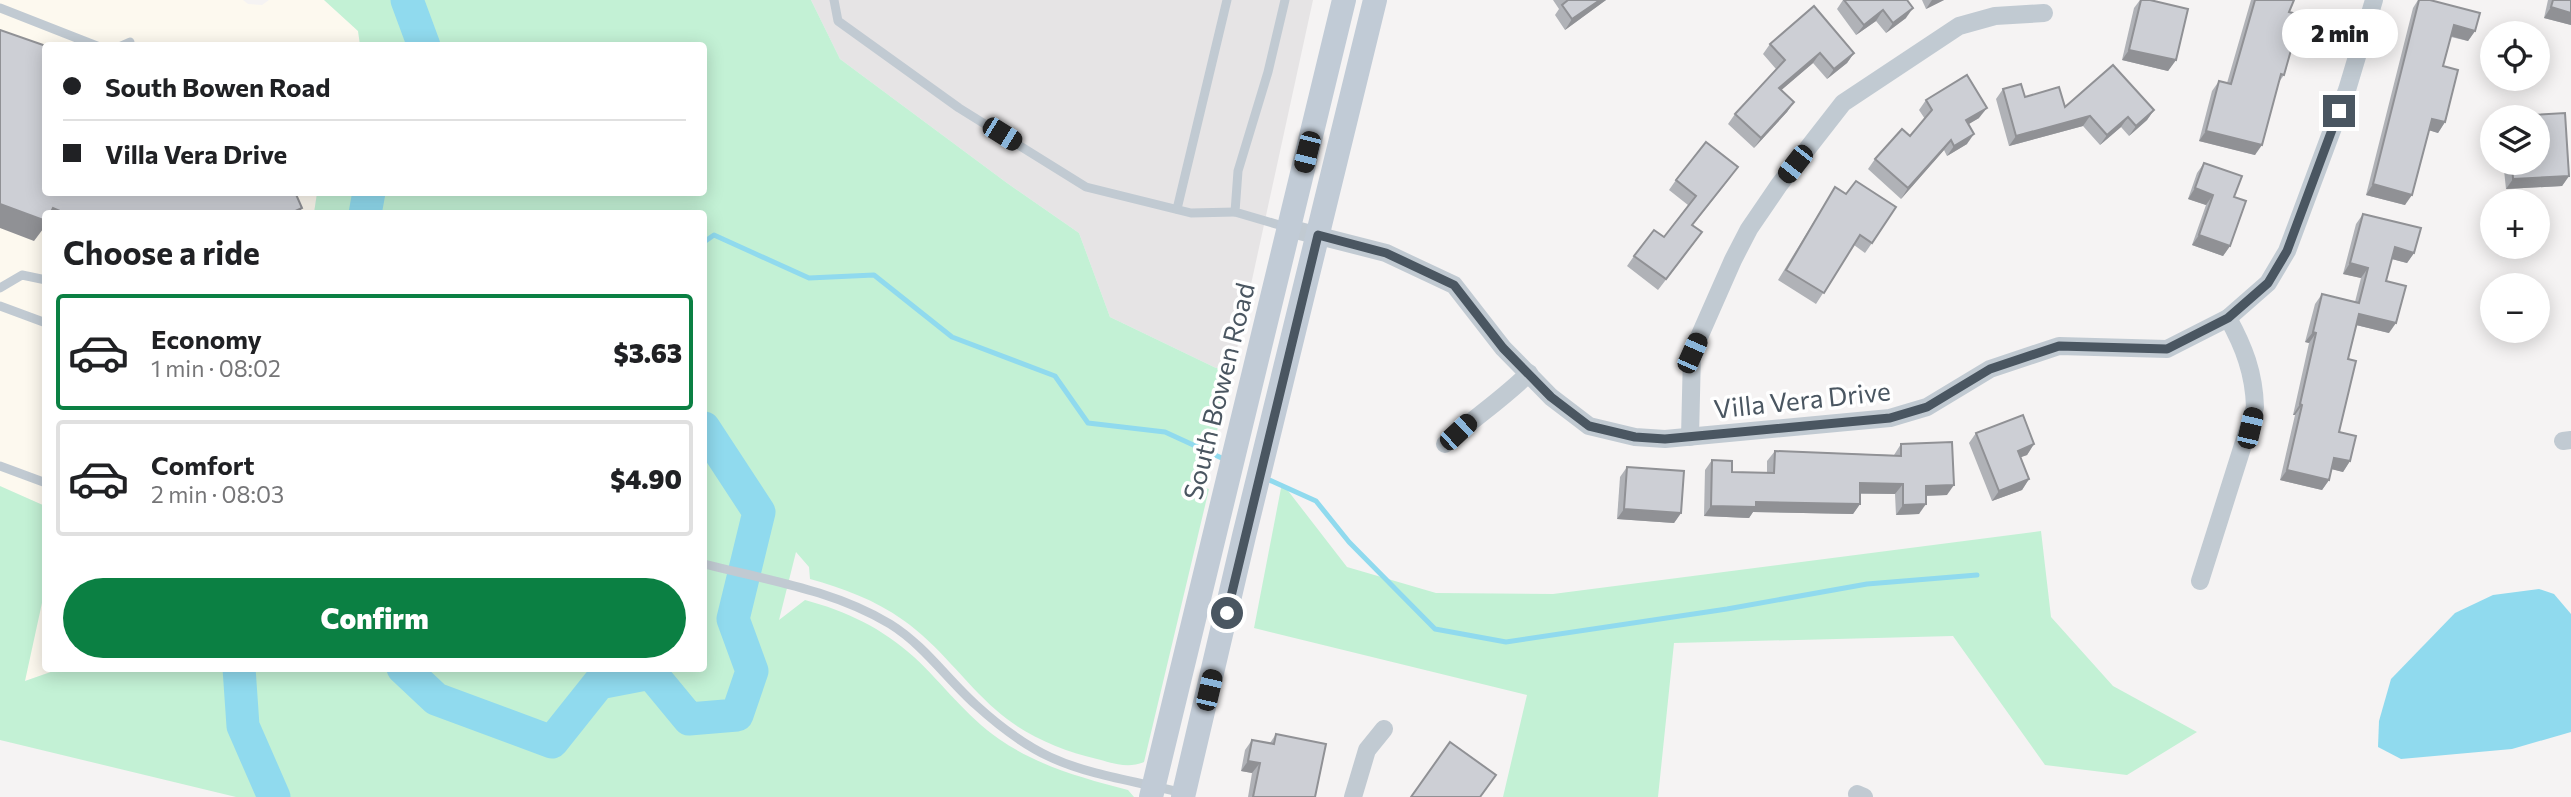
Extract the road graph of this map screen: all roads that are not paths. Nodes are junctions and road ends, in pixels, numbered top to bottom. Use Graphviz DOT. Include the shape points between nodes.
graph roads {
  1 [pos="834,0"];
  2 [pos="1227,0"];
  3 [pos="1285,0"];
  4 [pos="1344,0"];
  5 [pos="1375,0"];
  6 [pos="2374,0"];
  7 [pos="0,8"];
  8 [pos="2044,13"];
  9 [pos="87,42"];
  10 [pos="1177,209"];
  11 [pos="1235,212"];
  12 [pos="1289,228"];
  13 [pos="1318,235"];
  14 [pos="42,278"];
  15 [pos="0,288"];
  16 [pos="0,306"];
  17 [pos="2228,318"];
  18 [pos="42,322"];
  19 [pos="1529,373"];
  20 [pos="1690,437"];
  21 [pos="1445,444"];
  22 [pos="0,466"];
  23 [pos="42,482"];
  24 [pos="707,565"];
  25 [pos="2200,581"];
  26 [pos="1384,729"];
  27 [pos="1152,791"];
  28 [pos="1184,795"];
  29 [pos="1353,797"];
  1 -- 10 [label="lane" via="838,20 959,108 1086,187"];
  2 -- 10 [label="lane"];
  3 -- 11 [label="lane" via="1238,171"];
  4 -- 12 [label="main road, South Bowen Road"];
  5 -- 13 [label="main road"];
  6 -- 17 [label="street, Villa Vera Drive" via="2347,90 2287,251 2268,283"];
  7 -- 9 [label="lane"];
  8 -- 20 [label="street" via="1995,16 1959,26 1843,103 1779,184 1733,260 1692,353"];
  10 -- 11 [label="lane"];
  11 -- 12 [label="lane"];
  12 -- 13 [label="street, Villa Vera Drive"];
  12 -- 27 [label="main road, South Bowen Road"];
  13 -- 19 [label="street, Villa Vera Drive" via="1386,253 1454,285 1503,348"];
  13 -- 28 [label="main road"];
  14 -- 15 [label="lane" via="22,275"];
  16 -- 18 [label="lane"];
  17 -- 20 [label="street, Villa Vera Drive" via="2167,349 2059,346 1990,369 1927,407 1890,418"];
  17 -- 25 [label="street" via="2245,351 2255,407"];
  19 -- 20 [label="street, Villa Vera Drive" via="1589,426 1635,437"];
  19 -- 21 [label="street"];
  22 -- 23 [label="lane"];
  24 -- 27 [label="lane" via="843,600 892,625 1011,735 1050,757"];
  26 -- 29 [label="street" via="1367,750"];
  27 -- 28 [label="lane"];
}
